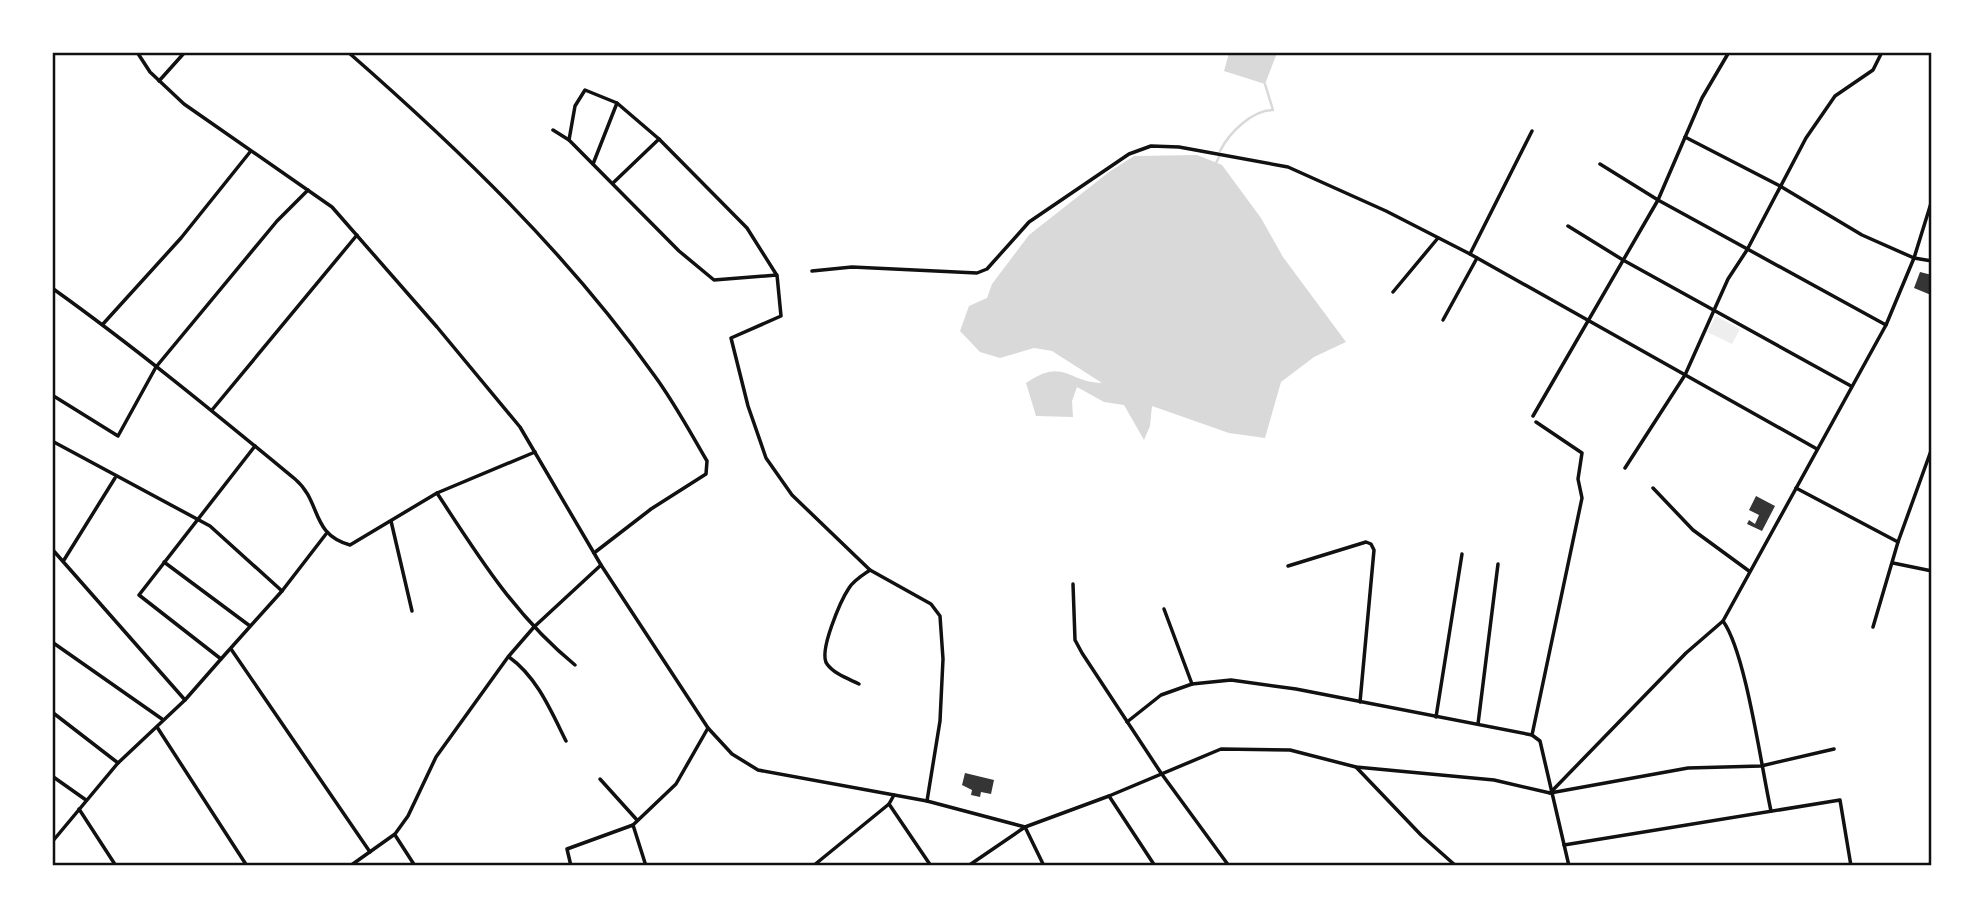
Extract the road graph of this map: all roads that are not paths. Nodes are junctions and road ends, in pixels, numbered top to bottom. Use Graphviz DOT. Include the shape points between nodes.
graph roads {
  1 [pos="137,52"];
  2 [pos="185,52"];
  3 [pos="348,52"];
  4 [pos="1729,52"];
  5 [pos="1882,52"];
  6 [pos="159,81"];
  7 [pos="617,103"];
  8 [pos="553,130"];
  9 [pos="1532,131"];
  10 [pos="1685,137"];
  11 [pos="659,139"];
  12 [pos="569,140"];
  13 [pos="250,152"];
  14 [pos="593,164"];
  15 [pos="1600,164"];
  16 [pos="612,183"];
  17 [pos="1780,186"];
  18 [pos="308,190"];
  19 [pos="1658,200"];
  20 [pos="1931,200"];
  21 [pos="1568,226"];
  22 [pos="357,235"];
  23 [pos="1438,239"];
  24 [pos="1747,250"];
  25 [pos="1470,254"];
  26 [pos="1477,258"];
  27 [pos="1914,258"];
  28 [pos="1623,260"];
  29 [pos="1931,261"];
  30 [pos="812,271"];
  31 [pos="777,275"];
  32 [pos="52,288"];
  33 [pos="1393,292"];
  34 [pos="1713,310"];
  35 [pos="1443,320"];
  36 [pos="1588,322"];
  37 [pos="103,324"];
  38 [pos="1886,325"];
  39 [pos="156,367"];
  40 [pos="1685,375"];
  41 [pos="1851,386"];
  42 [pos="52,395"];
  43 [pos="212,411"];
  44 [pos="1533,415"];
  45 [pos="1536,422"];
  46 [pos="52,441"];
  47 [pos="255,446"];
  48 [pos="1931,448"];
  49 [pos="1817,449"];
  50 [pos="536,452"];
  51 [pos="1625,468"];
  52 [pos="115,478"];
  53 [pos="1653,488"];
  54 [pos="1796,488"];
  55 [pos="437,493"];
  56 [pos="196,519"];
  57 [pos="391,521"];
  58 [pos="326,534"];
  59 [pos="1898,542"];
  60 [pos="52,549"];
  61 [pos="594,553"];
  62 [pos="1462,554"];
  63 [pos="64,560"];
  64 [pos="164,562"];
  65 [pos="1893,563"];
  66 [pos="1498,564"];
  67 [pos="601,565"];
  68 [pos="1288,566"];
  69 [pos="870,570"];
  70 [pos="1931,571"];
  71 [pos="1749,572"];
  72 [pos="1073,584"];
  73 [pos="282,591"];
  74 [pos="1164,609"];
  75 [pos="412,611"];
  76 [pos="1723,621"];
  77 [pos="250,626"];
  78 [pos="534,627"];
  79 [pos="1873,627"];
  80 [pos="52,642"];
  81 [pos="231,649"];
  82 [pos="508,657"];
  83 [pos="221,659"];
  84 [pos="575,665"];
  85 [pos="859,684"];
  86 [pos="1192,684"];
  87 [pos="184,700"];
  88 [pos="1360,702"];
  89 [pos="52,712"];
  90 [pos="1436,718"];
  91 [pos="162,719"];
  92 [pos="1127,722"];
  93 [pos="1478,724"];
  94 [pos="157,727"];
  95 [pos="708,729"];
  96 [pos="1532,735"];
  97 [pos="566,741"];
  98 [pos="1834,749"];
  99 [pos="118,763"];
  100 [pos="1761,766"];
  101 [pos="1356,767"];
  102 [pos="1161,773"];
  103 [pos="52,776"];
  104 [pos="600,779"];
  105 [pos="1550,793"];
  106 [pos="894,795"];
  107 [pos="1109,796"];
  108 [pos="86,800"];
  109 [pos="928,801"];
  110 [pos="888,804"];
  111 [pos="79,808"];
  112 [pos="1771,811"];
  113 [pos="637,820"];
  114 [pos="633,825"];
  115 [pos="1025,827"];
  116 [pos="395,834"];
  117 [pos="52,842"];
  118 [pos="1564,845"];
  119 [pos="370,852"];
  120 [pos="1931,854"];
  121 [pos="116,866"];
  122 [pos="247,866"];
  123 [pos="350,866"];
  124 [pos="415,866"];
  125 [pos="571,866"];
  126 [pos="646,866"];
  127 [pos="813,866"];
  128 [pos="931,866"];
  129 [pos="968,866"];
  130 [pos="1044,866"];
  131 [pos="1155,866"];
  132 [pos="1229,866"];
  133 [pos="1456,866"];
  134 [pos="1569,866"];
  135 [pos="1851,866"];
  136 [pos="1930,866"];
  1 -- 6 [label="street"];
  2 -- 6 [label="street"];
  3 -- 61 [label="street" via="504,196 579,281 655,375 707,461 706,474"];
  4 -- 10 [label="street"];
  5 -- 17 [label="street" via="1873,69 1835,96"];
  6 -- 13 [label="street"];
  7 -- 11 [label="street"];
  7 -- 12 [label="street" via="585,90 575,106"];
  7 -- 14 [label="street"];
  8 -- 12 [label="street"];
  9 -- 25 [label="street"];
  10 -- 17 [label="street"];
  10 -- 19 [label="street"];
  11 -- 16 [label="street"];
  11 -- 31 [label="street" via="747,229"];
  12 -- 14 [label="street"];
  13 -- 18 [label="street"];
  13 -- 37 [label="street"];
  14 -- 16 [label="street"];
  15 -- 19 [label="street"];
  16 -- 31 [label="street" via="714,280"];
  17 -- 24 [label="street"];
  17 -- 27 [label="street" via="1862,235"];
  18 -- 22 [label="street" via="332,207"];
  18 -- 39 [label="street" via="277,220"];
  19 -- 24 [label="street"];
  19 -- 28 [label="street"];
  20 -- 27 [label="street"];
  21 -- 28 [label="street"];
  22 -- 43 [label="street"];
  22 -- 50 [label="street" via="520,427"];
  23 -- 25 [label="street"];
  23 -- 30 [label="street" via="1288,167 1152,146 1129,154 1029,222 987,269 977,273 852,267"];
  23 -- 33 [label="street"];
  24 -- 34 [label="street"];
  24 -- 38 [label="street"];
  25 -- 26 [label="street"];
  26 -- 35 [label="street"];
  26 -- 36 [label="street"];
  27 -- 29 [label="street"];
  27 -- 38 [label="street"];
  28 -- 34 [label="street"];
  28 -- 36 [label="street"];
  31 -- 69 [label="street" via="781,316 731,338 748,406 766,458 792,495"];
  32 -- 37 [label="street"];
  34 -- 40 [label="street"];
  34 -- 41 [label="street"];
  36 -- 40 [label="street"];
  36 -- 44 [label="street"];
  37 -- 39 [label="street"];
  38 -- 41 [label="street"];
  39 -- 42 [label="street" via="117,437"];
  39 -- 43 [label="street"];
  40 -- 49 [label="street"];
  40 -- 51 [label="street"];
  41 -- 49 [label="street"];
  43 -- 47 [label="street"];
  45 -- 96 [label="street" via="1582,453 1578,479 1582,498"];
  46 -- 52 [label="street"];
  47 -- 56 [label="street"];
  47 -- 58 [label="street" via="305,488"];
  48 -- 59 [label="street"];
  49 -- 54 [label="street"];
  50 -- 55 [label="street"];
  50 -- 61 [label="street"];
  52 -- 56 [label="street"];
  52 -- 63 [label="street"];
  53 -- 71 [label="street" via="1693,530"];
  54 -- 59 [label="street"];
  54 -- 71 [label="street"];
  55 -- 57 [label="street"];
  55 -- 78 [label="street" via="497,585"];
  56 -- 64 [label="street"];
  56 -- 73 [label="street" via="210,526"];
  57 -- 58 [label="street" via="350,545"];
  57 -- 75 [label="street"];
  58 -- 73 [label="street"];
  59 -- 65 [label="street"];
  60 -- 63 [label="street"];
  61 -- 67 [label="street"];
  62 -- 90 [label="street"];
  63 -- 87 [label="street" via="121,632"];
  64 -- 77 [label="street"];
  64 -- 83 [label="street" via="140,597"];
  65 -- 70 [label="street"];
  65 -- 79 [label="street"];
  66 -- 93 [label="street"];
  67 -- 78 [label="street"];
  67 -- 95 [label="street"];
  68 -- 88 [label="street" via="1371,544"];
  69 -- 85 [label="street" via="848,589 824,655 834,671"];
  69 -- 109 [label="street" via="931,604 940,616 940,721"];
  71 -- 76 [label="street"];
  72 -- 92 [label="street" via="1075,640"];
  73 -- 77 [label="street"];
  74 -- 86 [label="street"];
  76 -- 100 [label="street" via="1730,629 1743,677"];
  76 -- 105 [label="street"];
  77 -- 81 [label="street"];
  78 -- 82 [label="street"];
  78 -- 84 [label="street"];
  80 -- 91 [label="street"];
  81 -- 83 [label="street"];
  81 -- 119 [label="street"];
  82 -- 97 [label="street" via="540,691"];
  82 -- 116 [label="street" via="436,757"];
  83 -- 87 [label="street"];
  86 -- 88 [label="street" via="1231,680"];
  86 -- 92 [label="street" via="1161,695"];
  87 -- 91 [label="street"];
  88 -- 90 [label="street"];
  89 -- 99 [label="street"];
  90 -- 93 [label="street"];
  91 -- 94 [label="street"];
  92 -- 102 [label="street"];
  93 -- 96 [label="street"];
  94 -- 99 [label="street"];
  94 -- 122 [label="street"];
  95 -- 106 [label="street" via="732,754 758,769"];
  95 -- 113 [label="street" via="676,784"];
  96 -- 105 [label="street" via="1539,741"];
  98 -- 100 [label="street"];
  99 -- 108 [label="street"];
  100 -- 105 [label="street" via="1688,768"];
  100 -- 112 [label="street"];
  101 -- 102 [label="street" via="1290,750 1241,748 1221,749"];
  101 -- 105 [label="street" via="1494,780"];
  101 -- 133 [label="street"];
  102 -- 107 [label="street"];
  102 -- 132 [label="street"];
  103 -- 108 [label="street"];
  104 -- 113 [label="street"];
  105 -- 118 [label="street"];
  106 -- 109 [label="street"];
  106 -- 110 [label="street"];
  107 -- 115 [label="street"];
  107 -- 131 [label="street"];
  108 -- 111 [label="street"];
  109 -- 115 [label="street"];
  110 -- 127 [label="street"];
  110 -- 128 [label="street"];
  111 -- 117 [label="street"];
  111 -- 121 [label="street"];
  112 -- 118 [label="street"];
  112 -- 135 [label="street" via="1840,800"];
  113 -- 114 [label="street"];
  114 -- 125 [label="street" via="567,849"];
  114 -- 126 [label="street"];
  115 -- 129 [label="street"];
  115 -- 130 [label="street"];
  116 -- 119 [label="street"];
  116 -- 124 [label="street"];
  118 -- 134 [label="street"];
  119 -- 123 [label="street"];
  120 -- 136 [label="street"];
}
